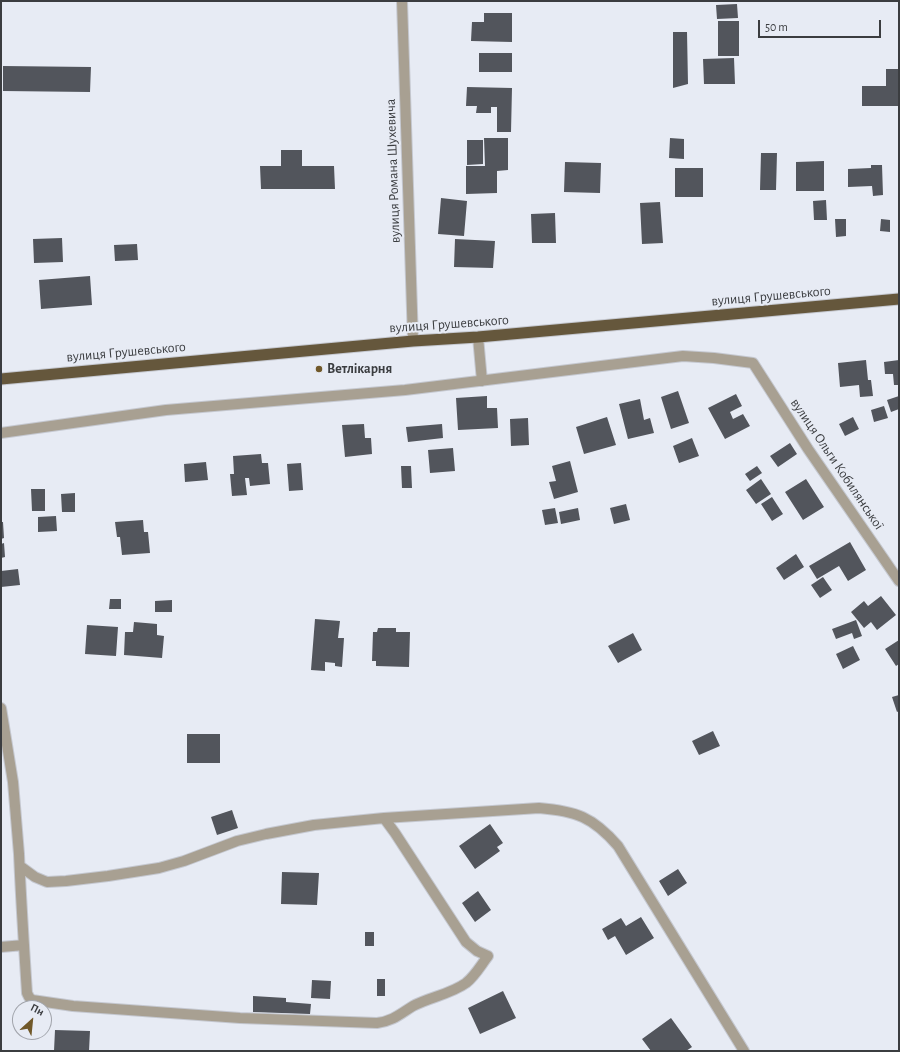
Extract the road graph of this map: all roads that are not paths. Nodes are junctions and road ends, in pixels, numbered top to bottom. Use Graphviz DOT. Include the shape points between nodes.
graph roads {
  1 [pos="402,1"];
  2 [pos="899,299"];
  3 [pos="478,337"];
  4 [pos="413,341"];
  5 [pos="1,379"];
  6 [pos="482,381"];
  7 [pos="1,433"];
  8 [pos="899,581"];
  9 [pos="1,708"];
  10 [pos="384,818"];
  11 [pos="20,866"];
  12 [pos="24,946"];
  13 [pos="1,947"];
  14 [pos="744,1051"];
  1 -- 4 [label="street, вулиця Романа Шухевича"];
  2 -- 3 [label="highway, вулиця Грушевського"];
  3 -- 4 [label="highway, вулиця Грушевського"];
  3 -- 6 [label="street"];
  4 -- 5 [label="highway, вулиця Грушевського"];
  6 -- 7 [label="street" via="166,410"];
  6 -- 8 [label="street, вулиця Ольги Кобилянської" via="683,356 753,363 808,449"];
  9 -- 11 [label="street" via="13,782"];
  10 -- 11 [label="street" via="314,825 237,840 159,868 101,877 47,882 34,877"];
  10 -- 12 [label="street" via="466,942 488,956 468,982 413,1006 394,1019 377,1023 240,1018 37,1002 29,998 27,993"];
  10 -- 14 [label="street" via="539,808 572,813 590,820 604,830 618,846"];
  11 -- 12 [label="street"];
  12 -- 13 [label="street"];
}
